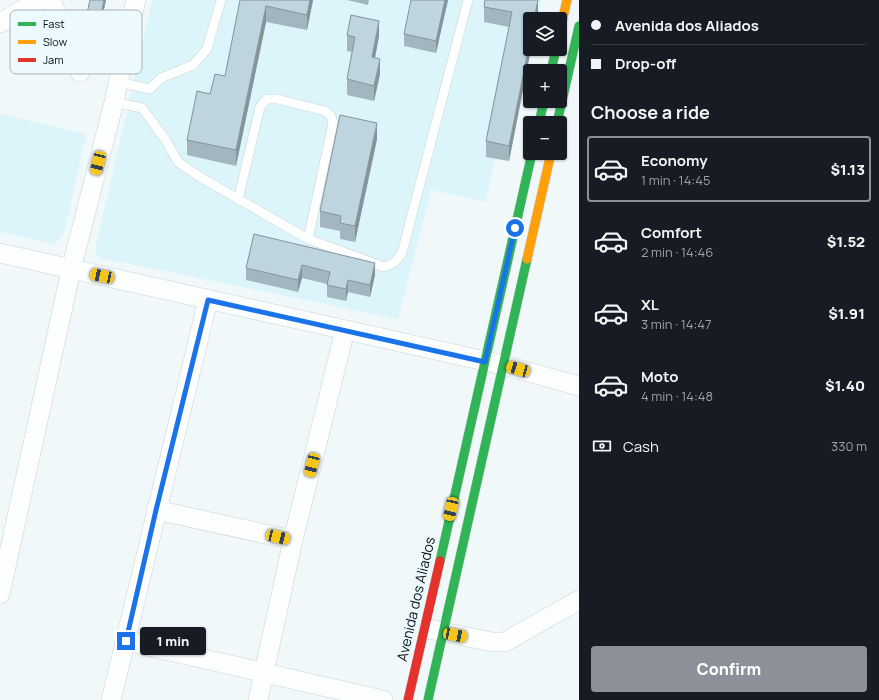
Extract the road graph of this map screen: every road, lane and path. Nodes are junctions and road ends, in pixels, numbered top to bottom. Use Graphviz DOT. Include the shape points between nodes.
graph roads {
  1 [pos="40,0"];
  2 [pos="51,0"];
  3 [pos="136,0"];
  4 [pos="221,0"];
  5 [pos="468,0"];
  6 [pos="567,0"];
  7 [pos="23,10"];
  8 [pos="55,10"];
  9 [pos="134,10"];
  10 [pos="564,12"];
  11 [pos="10,17"];
  12 [pos="0,23"];
  13 [pos="579,26"];
  14 [pos="120,74"];
  15 [pos="118,82"];
  16 [pos="114,102"];
  17 [pos="559,116"];
  18 [pos="530,160"];
  19 [pos="549,160"];
  20 [pos="238,200"];
  21 [pos="308,239"];
  22 [pos="0,253"];
  23 [pos="71,270"];
  24 [pos="208,300"];
  25 [pos="345,330"];
  26 [pos="485,362"];
  27 [pos="503,365"];
  28 [pos="579,386"];
  29 [pos="156,510"];
  30 [pos="294,540"];
  31 [pos="0,594"];
  32 [pos="579,600"];
  33 [pos="424,628"];
  34 [pos="443,632"];
  35 [pos="126,641"];
  36 [pos="264,673"];
  37 [pos="111,700"];
  38 [pos="258,700"];
  39 [pos="383,700"];
  40 [pos="408,700"];
  41 [pos="428,700"];
  1 -- 7 [label="street"];
  2 -- 8 [label="street"];
  3 -- 9 [label="street"];
  4 -- 15 [label="lane" via="207,49 193,66 161,78 150,89"];
  5 -- 21 [label="lane" via="402,253 395,262 384,267"];
  6 -- 10 [label="main road"];
  11 -- 12 [label="street"];
  13 -- 17 [label="main road"];
  14 -- 15 [label="street"];
  15 -- 16 [label="street"];
  16 -- 20 [label="lane" via="142,108 178,162"];
  16 -- 23 [label="street"];
  18 -- 26 [label="main road, Avenida dos Aliados"];
  19 -- 27 [label="main road"];
  20 -- 21 [label="lane"];
  20 -- 21 [label="lane" via="260,107 267,99 277,99 325,111 331,116 333,123"];
  22 -- 23 [label="street"];
  23 -- 24 [label="street"];
  23 -- 31 [label="street"];
  24 -- 25 [label="street"];
  24 -- 29 [label="street"];
  25 -- 26 [label="street"];
  25 -- 30 [label="street"];
  26 -- 27 [label="street"];
  26 -- 33 [label="main road, Avenida dos Aliados"];
  27 -- 28 [label="street"];
  27 -- 34 [label="main road"];
  29 -- 30 [label="street"];
  29 -- 35 [label="street"];
  30 -- 36 [label="street"];
  32 -- 34 [label="street" via="505,642 492,642"];
  33 -- 34 [label="street"];
  33 -- 40 [label="main road, Avenida dos Aliados"];
  34 -- 41 [label="main road"];
  35 -- 36 [label="street"];
  35 -- 37 [label="street"];
  36 -- 38 [label="street"];
  36 -- 39 [label="street"];
}
